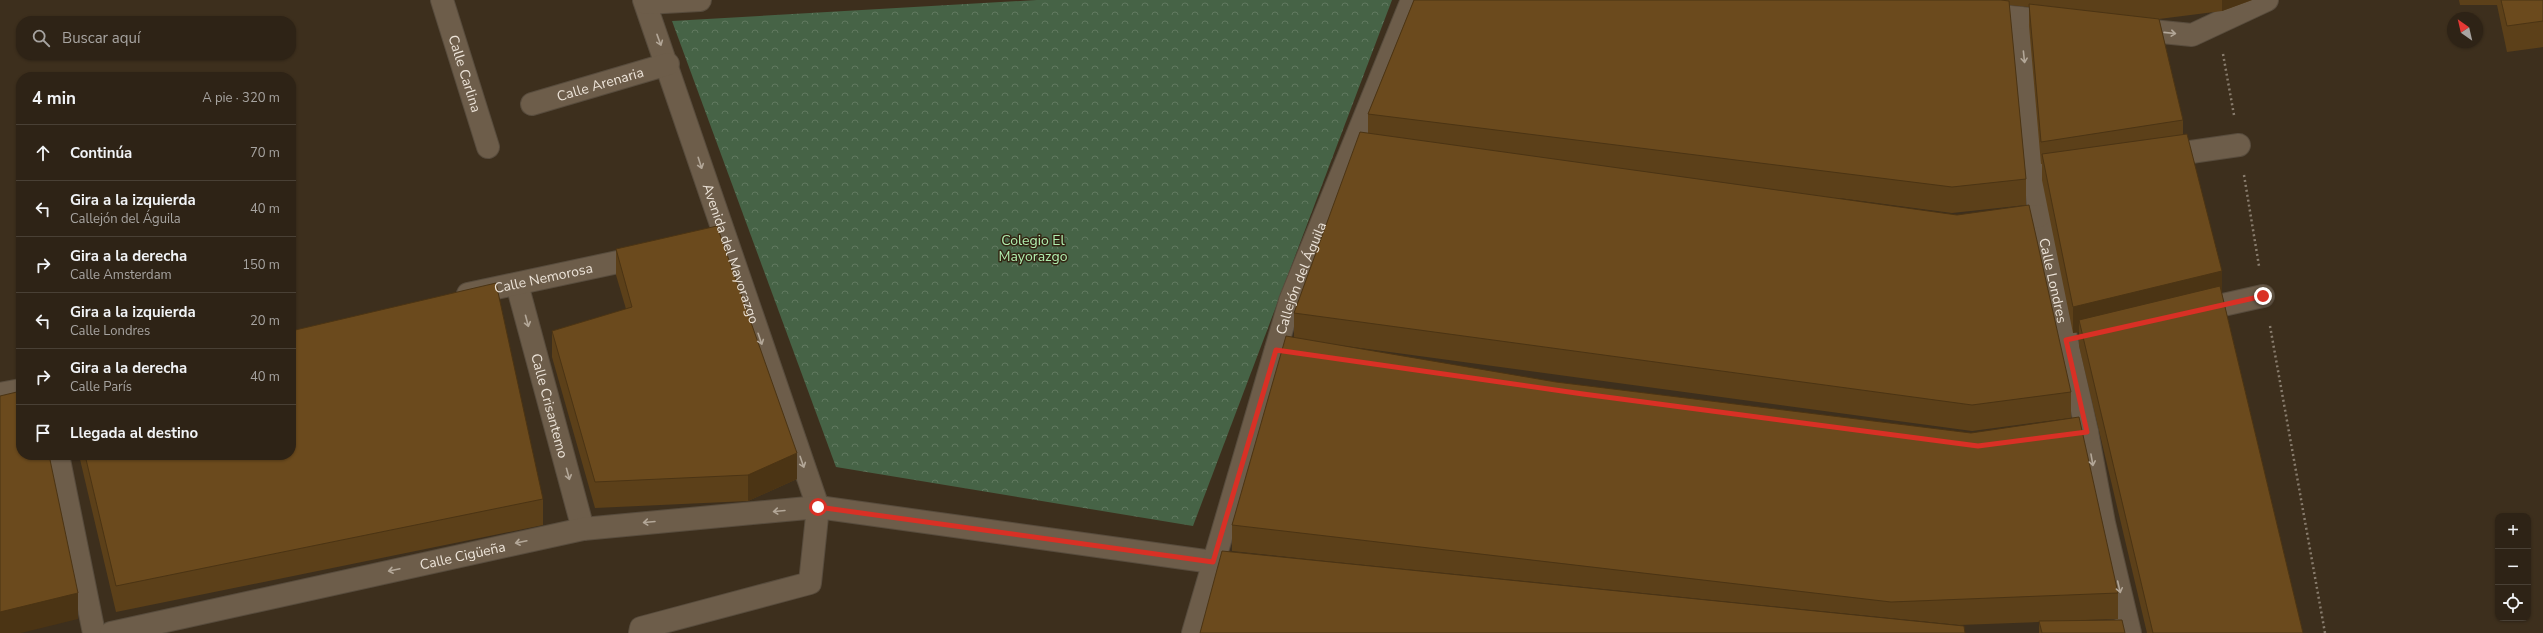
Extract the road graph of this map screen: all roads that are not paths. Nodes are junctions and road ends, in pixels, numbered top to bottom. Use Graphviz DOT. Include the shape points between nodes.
graph roads {
  1 [pos="442,0"];
  2 [pos="700,0"];
  3 [pos="1412,0"];
  4 [pos="2267,0"];
  5 [pos="645,2"];
  6 [pos="1958,12"];
  7 [pos="2020,18"];
  8 [pos="2059,22"];
  9 [pos="2114,27"];
  10 [pos="668,64"];
  11 [pos="532,104"];
  12 [pos="2239,145"];
  13 [pos="488,147"];
  14 [pos="1351,150"];
  15 [pos="1375,152"];
  16 [pos="2145,159"];
  17 [pos="2058,172"];
  18 [pos="2035,175"];
  19 [pos="2039,216"];
  20 [pos="1979,224"];
  21 [pos="726,239"];
  22 [pos="702,244"];
  23 [pos="664,252"];
  24 [pos="517,284"];
  25 [pos="2263,296"];
  26 [pos="447,299"];
  27 [pos="2180,314"];
  28 [pos="2089,335"];
  29 [pos="2066,340"];
  30 [pos="1276,350"];
  31 [pos="1331,358"];
  32 [pos="16,391"];
  33 [pos="0,394"];
  34 [pos="2087,432"];
  35 [pos="2033,439"];
  36 [pos="59,460"];
  37 [pos="818,507"];
  38 [pos="583,528"];
  39 [pos="1213,562"];
  40 [pos="1268,569"];
  41 [pos="2129,632"];
  42 [pos="94,633"];
  43 [pos="111,633"];
  44 [pos="640,633"];
  45 [pos="1193,633"];
  46 [pos="2081,633"];
  1 -- 13 [label="street, Calle Carlina"];
  2 -- 5 [label="street"];
  3 -- 14 [label="street, Callejón del Águila"];
  9 -- 4 [label="street, one-way" via="2192,35"];
  5 -- 10 [label="street, Avenida del Mayorazgo, one-way"];
  6 -- 7 [label="street"];
  7 -- 8 [label="street"];
  7 -- 18 [label="street, Calle Londres, one-way"];
  10 -- 11 [label="street, Calle Arenaria"];
  10 -- 21 [label="street, Avenida del Mayorazgo, one-way"];
  12 -- 16 [label="street"];
  14 -- 15 [label="street"];
  14 -- 30 [label="street, Callejón del Águila" via="1290,301"];
  17 -- 18 [label="street"];
  18 -- 19 [label="street, Calle Londres"];
  19 -- 20 [label="street"];
  19 -- 29 [label="street, Calle Londres"];
  21 -- 22 [label="street"];
  21 -- 37 [label="street, Avenida del Mayorazgo, one-way"];
  23 -- 24 [label="street, Calle Nemorosa"];
  24 -- 26 [label="street, Calle Nemorosa"];
  24 -- 38 [label="street, Calle Crisantemo, one-way"];
  25 -- 27 [label="street"];
  28 -- 29 [label="street"];
  29 -- 34 [label="street, Calle Londres"];
  30 -- 31 [label="street"];
  30 -- 39 [label="street, Callejón del Águila"];
  32 -- 33 [label="street"];
  34 -- 35 [label="street"];
  34 -- 41 [label="street, Calle Londres, one-way"];
  36 -- 42 [label="street"];
  37 -- 38 [label="street, Calle Cigüeña, one-way"];
  37 -- 39 [label="street, Calle Cigüeña"];
  37 -- 44 [label="street" via="810,583 641,628"];
  38 -- 43 [label="street, Calle Cigüeña, one-way"];
  39 -- 40 [label="street, Calle Cigüeña"];
  39 -- 45 [label="street, Callejón del Águila"];
  41 -- 46 [label="street"];
}
